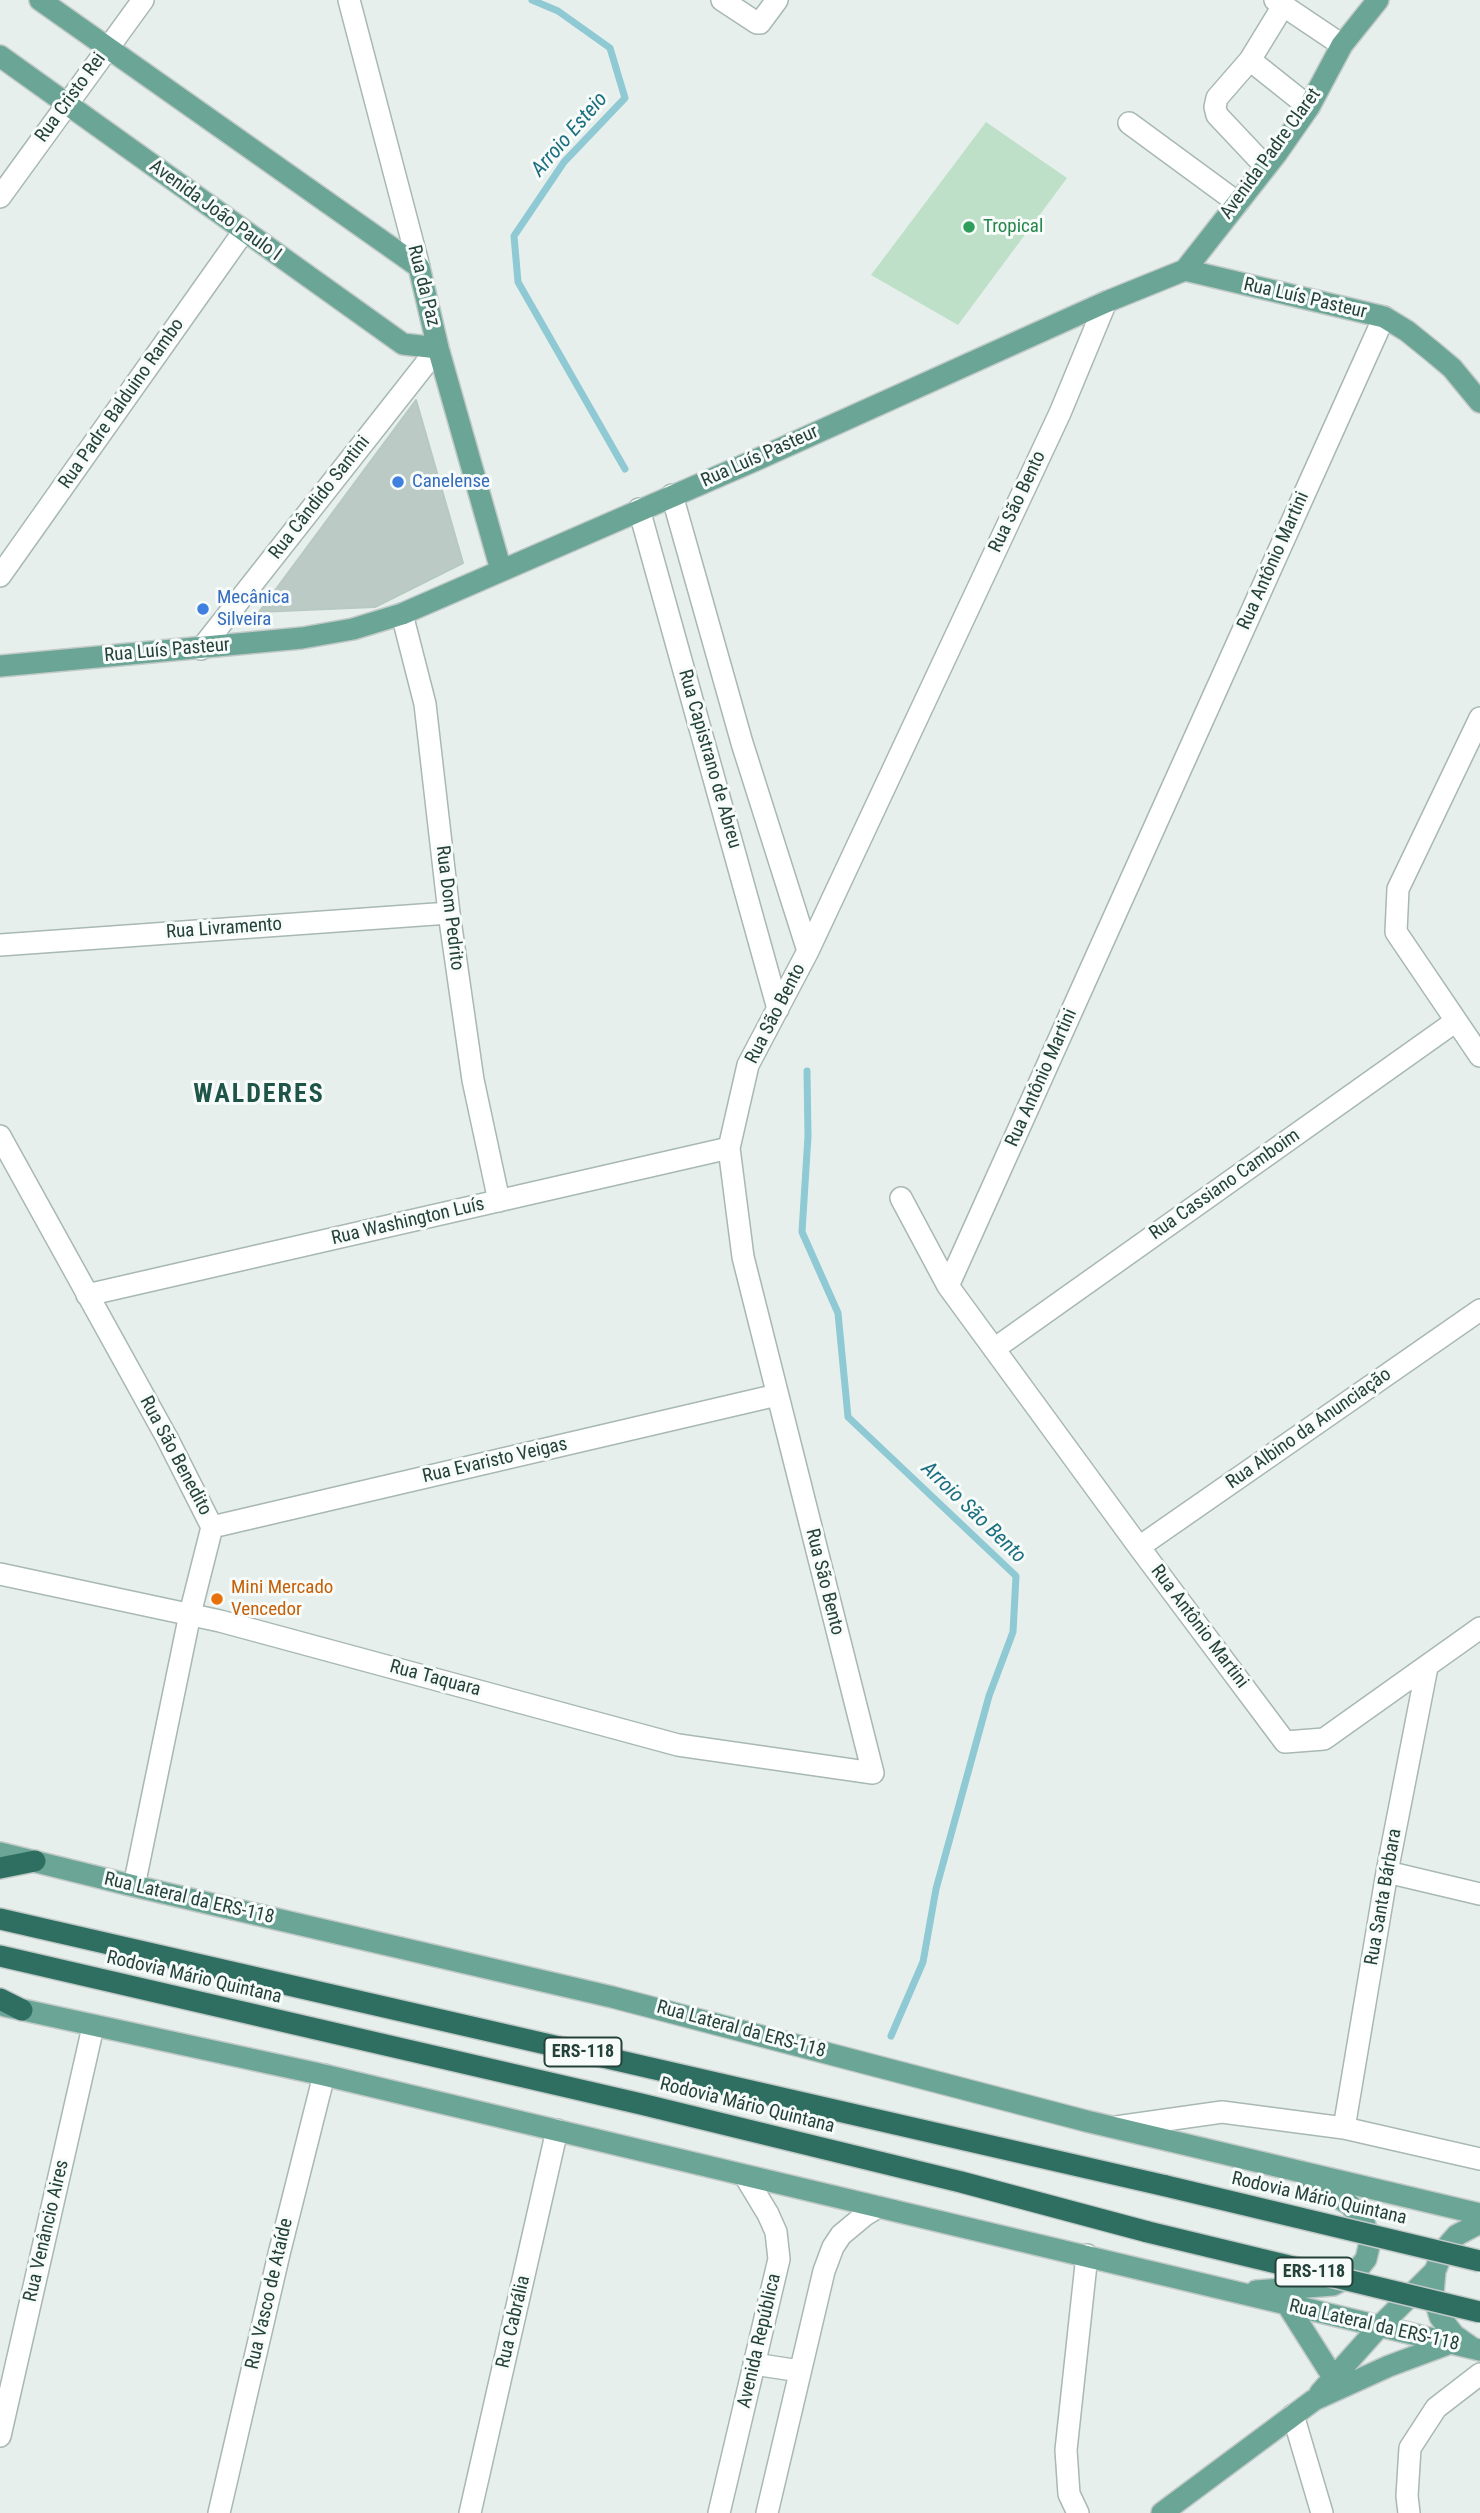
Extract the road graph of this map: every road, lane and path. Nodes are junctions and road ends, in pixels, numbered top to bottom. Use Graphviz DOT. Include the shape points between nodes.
graph roads {
  1 [pos="40,0"];
  2 [pos="143,0"];
  3 [pos="349,0"];
  4 [pos="722,0"];
  5 [pos="777,0"];
  6 [pos="1378,0"];
  7 [pos="1279,3"];
  8 [pos="1342,45"];
  9 [pos="107,47"];
  10 [pos="0,56"];
  11 [pos="1250,60"];
  12 [pos="66,104"];
  13 [pos="1309,107"];
  14 [pos="1129,123"];
  15 [pos="1266,167"];
  16 [pos="0,197"];
  17 [pos="1238,203"];
  18 [pos="244,232"];
  19 [pos="419,267"];
  20 [pos="1185,270"];
  21 [pos="1106,302"];
  22 [pos="1384,317"];
  23 [pos="438,348"];
  24 [pos="1480,401"];
  25 [pos="672,495"];
  26 [pos="639,509"];
  27 [pos="501,570"];
  28 [pos="0,576"];
  29 [pos="402,614"];
  30 [pos="201,649"];
  31 [pos="0,666"];
  32 [pos="1480,718"];
  33 [pos="742,743"];
  34 [pos="707,754"];
  35 [pos="449,913"];
  36 [pos="0,945"];
  37 [pos="808,951"];
  38 [pos="778,1009"];
  39 [pos="1455,1021"];
  40 [pos="1480,1056"];
  41 [pos="1,1142"];
  42 [pos="729,1148"];
  43 [pos="901,1198"];
  44 [pos="499,1201"];
  45 [pos="948,1286"];
  46 [pos="87,1295"];
  47 [pos="1480,1310"];
  48 [pos="994,1349"];
  49 [pos="778,1395"];
  50 [pos="212,1527"];
  51 [pos="1139,1547"];
  52 [pos="0,1574"];
  53 [pos="190,1614"];
  54 [pos="1480,1628"];
  55 [pos="1427,1667"];
  56 [pos="873,1773"];
  57 [pos="0,1853"];
  58 [pos="35,1861"];
  59 [pos="0,1868"];
  60 [pos="1387,1872"];
  61 [pos="134,1886"];
  62 [pos="1480,1894"];
  63 [pos="0,1919"];
  64 [pos="0,1956"];
  65 [pos="0,1998"];
  66 [pos="0,2005"];
  67 [pos="22,2010"];
  68 [pos="93,2027"];
  69 [pos="324,2075"];
  70 [pos="1114,2128"];
  71 [pos="1344,2128"];
  72 [pos="557,2130"];
  73 [pos="1480,2159"];
  74 [pos="1274,2164"];
  75 [pos="745,2176"];
  76 [pos="878,2207"];
  77 [pos="1480,2214"];
  78 [pos="1480,2222"];
  79 [pos="1087,2255"];
  80 [pos="1480,2261"];
  81 [pos="1435,2271"];
  82 [pos="1237,2292"];
  83 [pos="1288,2306"];
  84 [pos="1480,2312"];
  85 [pos="1378,2328"];
  86 [pos="1448,2344"];
  87 [pos="1476,2349"];
  88 [pos="754,2364"];
  89 [pos="800,2371"];
  90 [pos="1480,2374"];
  91 [pos="1333,2377"];
  92 [pos="1314,2400"];
  93 [pos="1293,2415"];
  94 [pos="0,2436"];
  95 [pos="219,2513"];
  96 [pos="470,2513"];
  97 [pos="719,2513"];
  98 [pos="767,2513"];
  99 [pos="1078,2513"];
  100 [pos="1162,2513"];
  101 [pos="1322,2513"];
  102 [pos="1409,2513"];
  1 -- 9 [label="main road"];
  2 -- 9 [label="street, Rua Cristo Rei"];
  3 -- 19 [label="street, Rua da Paz"];
  4 -- 5 [label="street" via="760,23"];
  6 -- 8 [label="main road, Avenida Padre Claret"];
  7 -- 8 [label="street"];
  7 -- 11 [label="street"];
  8 -- 13 [label="main road, Avenida Padre Claret"];
  9 -- 12 [label="street, Rua Cristo Rei"];
  9 -- 19 [label="main road"];
  10 -- 12 [label="main road, Avenida João Paulo I"];
  11 -- 13 [label="street"];
  11 -- 15 [label="street" via="1217,98 1216,115"];
  12 -- 16 [label="street, Rua Cristo Rei"];
  12 -- 18 [label="main road, Avenida João Paulo I"];
  13 -- 15 [label="main road, Avenida Padre Claret"];
  14 -- 17 [label="street"];
  15 -- 17 [label="main road, Avenida Padre Claret"];
  17 -- 20 [label="main road, Avenida Padre Claret"];
  18 -- 23 [label="main road, Avenida João Paulo I" via="403,344"];
  18 -- 28 [label="street, Rua Padre Balduino Rambo"];
  19 -- 23 [label="main road, Rua da Paz"];
  20 -- 21 [label="main road, Rua Luís Pasteur"];
  20 -- 22 [label="main road, Rua Luís Pasteur"];
  21 -- 25 [label="main road, Rua Luís Pasteur"];
  21 -- 37 [label="street, Rua São Bento" via="1060,413"];
  22 -- 24 [label="main road, Rua Luís Pasteur" via="1452,368"];
  22 -- 45 [label="street, Rua Antônio Martini"];
  23 -- 27 [label="main road, Rua da Paz"];
  23 -- 30 [label="street, Rua Cândido Santini"];
  25 -- 26 [label="main road, Rua Luís Pasteur"];
  25 -- 33 [label="street, Rua Capistrano de Abreu"];
  26 -- 27 [label="main road, Rua Luís Pasteur"];
  26 -- 34 [label="street, Rua Capistrano de Abreu"];
  27 -- 29 [label="main road, Rua Luís Pasteur"];
  29 -- 30 [label="main road, Rua Luís Pasteur" via="302,638"];
  29 -- 35 [label="street, Rua Dom Pedrito" via="425,704"];
  30 -- 31 [label="main road, Rua Luís Pasteur"];
  32 -- 39 [label="street" via="1398,889 1396,932"];
  33 -- 34 [label="street"];
  33 -- 37 [label="street, Rua Capistrano de Abreu"];
  34 -- 38 [label="street, Rua Capistrano de Abreu"];
  35 -- 36 [label="street, Rua Livramento"];
  35 -- 44 [label="street, Rua Dom Pedrito" via="473,1080"];
  37 -- 38 [label="street, Rua São Bento"];
  38 -- 42 [label="street, Rua São Bento" via="748,1065"];
  39 -- 40 [label="street"];
  39 -- 48 [label="street, Rua Cassiano Camboim"];
  41 -- 46 [label="street, Rua São Benedito"];
  42 -- 44 [label="street, Rua Washington Luís"];
  42 -- 49 [label="street, Rua São Bento" via="743,1257"];
  43 -- 45 [label="street"];
  44 -- 46 [label="street, Rua Washington Luís"];
  45 -- 48 [label="street, Rua Antônio Martini"];
  46 -- 50 [label="street, Rua São Benedito"];
  47 -- 51 [label="street, Rua Albino da Anunciação"];
  48 -- 51 [label="street, Rua Antônio Martini"];
  49 -- 50 [label="street, Rua Evaristo Veigas"];
  49 -- 56 [label="street, Rua São Bento"];
  50 -- 53 [label="street, Rua São Benedito"];
  51 -- 55 [label="street, Rua Antônio Martini" via="1285,1742 1324,1739"];
  52 -- 53 [label="street, Rua Taquara"];
  53 -- 56 [label="street, Rua Taquara" via="678,1745"];
  53 -- 61 [label="street, Rua São Benedito"];
  54 -- 55 [label="street"];
  55 -- 60 [label="street, Rua Santa Bárbara"];
  57 -- 58 [label="main road, Rua Lateral da ERS-118"];
  58 -- 59 [label="highway"];
  58 -- 61 [label="main road, Rua Lateral da ERS-118"];
  60 -- 62 [label="street"];
  60 -- 71 [label="street, Rua Santa Bárbara"];
  61 -- 70 [label="main road, Rua Lateral da ERS-118" via="612,1997"];
  63 -- 80 [label="highway, Rodovia Mário Quintana / ERS-118, bridge"];
  64 -- 84 [label="highway, Rodovia Mário Quintana / ERS-118, bridge" via="654,2107"];
  65 -- 67 [label="highway"];
  66 -- 67 [label="main road, Rua Lateral da ERS-118"];
  67 -- 68 [label="main road, Rua Lateral da ERS-118"];
  68 -- 69 [label="main road, Rua Lateral da ERS-118"];
  68 -- 94 [label="street, Rua Venâncio Aires"];
  69 -- 72 [label="main road, Rua Lateral da ERS-118"];
  69 -- 95 [label="street, Rua Vasco de Ataíde"];
  70 -- 71 [label="street" via="1222,2112"];
  70 -- 74 [label="main road, Rua Lateral da ERS-118"];
  71 -- 73 [label="street"];
  72 -- 75 [label="main road, Rua Lateral da ERS-118"];
  72 -- 96 [label="street, Rua Cabrália"];
  74 -- 77 [label="main road, Rua Lateral da ERS-118"];
  74 -- 82 [label="main road" via="1314,2182 1350,2206 1364,2222 1370,2242 1366,2259 1354,2274 1333,2285"];
  75 -- 76 [label="main road, Rua Lateral da ERS-118"];
  75 -- 88 [label="street, Avenida República" via="776,2232 779,2259"];
  76 -- 79 [label="main road, Rua Lateral da ERS-118"];
  76 -- 89 [label="street" via="849,2228 833,2247"];
  78 -- 81 [label="main road" via="1457,2235 1443,2251"];
  79 -- 82 [label="main road, Rua Lateral da ERS-118"];
  79 -- 99 [label="street" via="1066,2450 1069,2494"];
  81 -- 85 [label="main road"];
  81 -- 87 [label="main road" via="1433,2294 1440,2317 1454,2335"];
  82 -- 83 [label="main road, Rua Lateral da ERS-118"];
  83 -- 85 [label="main road, Rua Lateral da ERS-118"];
  83 -- 91 [label="main road"];
  85 -- 86 [label="main road, Rua Lateral da ERS-118"];
  85 -- 91 [label="main road"];
  86 -- 87 [label="main road, Rua Lateral da ERS-118"];
  86 -- 92 [label="main road"];
  88 -- 89 [label="street"];
  88 -- 97 [label="street, Avenida República"];
  89 -- 98 [label="street"];
  90 -- 102 [label="street" via="1436,2408 1410,2448"];
  91 -- 92 [label="main road"];
  92 -- 93 [label="main road"];
  93 -- 100 [label="main road"];
  93 -- 101 [label="street"];
}
